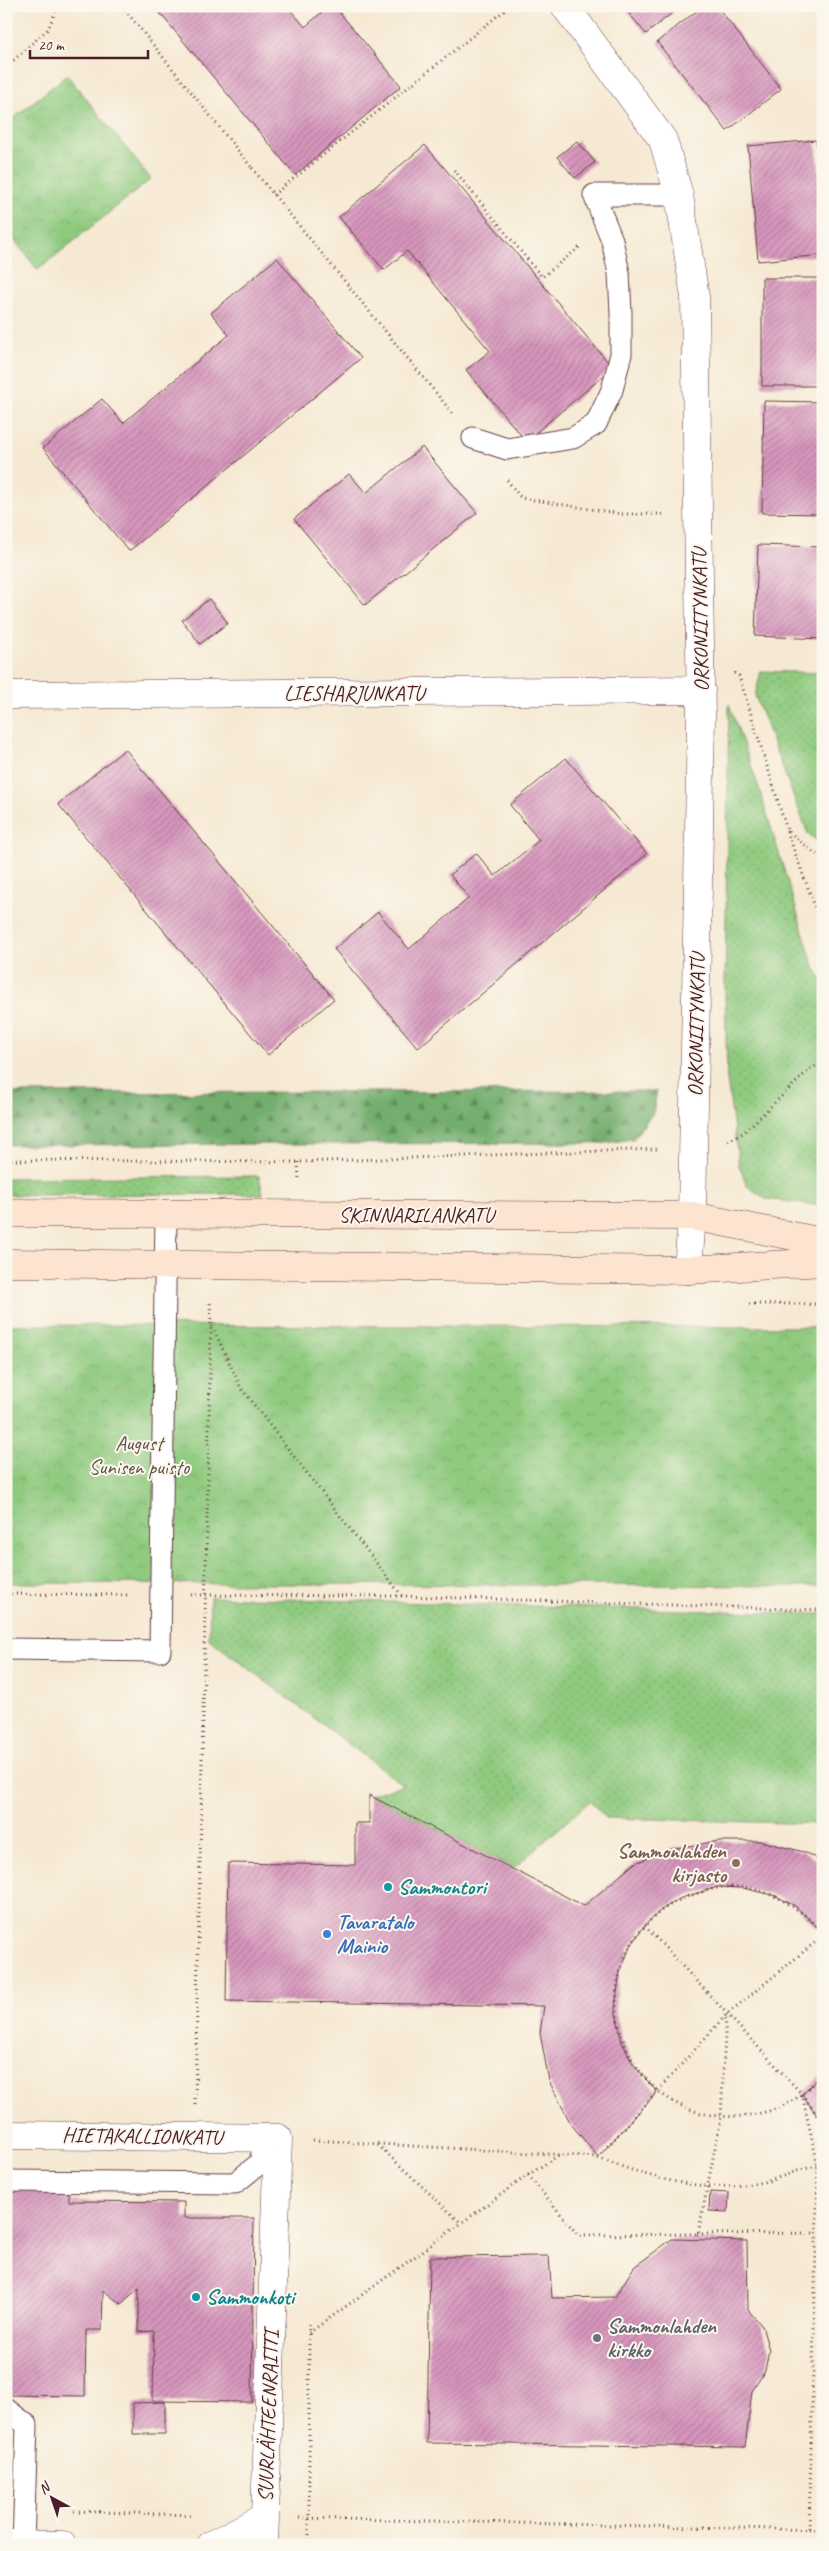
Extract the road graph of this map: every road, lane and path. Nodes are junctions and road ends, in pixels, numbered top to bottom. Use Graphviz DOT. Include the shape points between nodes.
graph roads {
  1 [pos="58,6"];
  2 [pos="122,6"];
  3 [pos="510,6"];
  4 [pos="565,6"];
  5 [pos="6,67"];
  6 [pos="454,170"];
  7 [pos="680,195"];
  8 [pos="274,196"];
  9 [pos="607,226"];
  10 [pos="473,438"];
  11 [pos="699,514"];
  12 [pos="729,671"];
  13 [pos="701,690"];
  14 [pos="6,696"];
  15 [pos="787,830"];
  16 [pos="823,860"];
  17 [pos="823,928"];
  18 [pos="823,1064"];
  19 [pos="693,1146"];
  20 [pos="6,1160"];
  21 [pos="6,1213"];
  22 [pos="166,1215"];
  23 [pos="692,1216"];
  24 [pos="823,1242"];
  25 [pos="823,1262"];
  26 [pos="6,1264"];
  27 [pos="165,1264"];
  28 [pos="688,1270"];
  29 [pos="210,1300"];
  30 [pos="212,1325"];
  31 [pos="6,1594"];
  32 [pos="160,1595"];
  33 [pos="206,1595"];
  34 [pos="403,1596"];
  35 [pos="823,1610"];
  36 [pos="6,1649"];
  37 [pos="644,1926"];
  38 [pos="823,1934"];
  39 [pos="726,2015"];
  40 [pos="823,2073"];
  41 [pos="657,2092"];
  42 [pos="802,2094"];
  43 [pos="722,2118"];
  44 [pos="823,2124"];
  45 [pos="6,2134"];
  46 [pos="194,2137"];
  47 [pos="272,2138"];
  48 [pos="377,2144"];
  49 [pos="560,2155"];
  50 [pos="598,2158"];
  51 [pos="818,2166"];
  52 [pos="823,2166"];
  53 [pos="528,2175"];
  54 [pos="6,2181"];
  55 [pos="707,2187"];
  56 [pos="461,2223"];
  57 [pos="816,2233"];
  58 [pos="698,2234"];
  59 [pos="309,2314"];
  60 [pos="309,2333"];
  61 [pos="271,2355"];
  62 [pos="6,2409"];
  63 [pos="24,2510"];
  64 [pos="197,2515"];
  65 [pos="265,2517"];
  66 [pos="310,2518"];
  67 [pos="809,2530"];
  68 [pos="823,2530"];
  69 [pos="6,2544"];
  70 [pos="23,2544"];
  71 [pos="62,2545"];
  72 [pos="211,2545"];
  73 [pos="264,2545"];
  74 [pos="308,2545"];
  1 -- 5 [label="path" via="48,29"];
  2 -- 8 [label="path"];
  3 -- 8 [label="path"];
  4 -- 7 [label="street, ORKONIITYNKATU" via="662,140"];
  6 -- 9 [label="path" via="542,277"];
  7 -- 9 [label="lane" via="594,195"];
  7 -- 11 [label="street, ORKONIITYNKATU" via="696,297"];
  8 -- 10 [label="path"];
  9 -- 10 [label="lane" via="619,273 621,354 612,390 596,424 573,438 507,449"];
  10 -- 11 [label="path" via="521,498 622,514"];
  11 -- 13 [label="street, ORKONIITYNKATU"];
  12 -- 15 [label="path" via="739,676"];
  13 -- 14 [label="street, LIESHARJUNKATU"];
  13 -- 19 [label="street, ORKONIITYNKATU"];
  15 -- 16 [label="path"];
  15 -- 17 [label="path"];
  18 -- 19 [label="path" via="811,1068 743,1133 725,1142"];
  19 -- 20 [label="path" via="644,1151 298,1162"];
  19 -- 23 [label="street, ORKONIITYNKATU"];
  21 -- 22 [label="main road, SKINNARILANKATU"];
  22 -- 23 [label="main road, SKINNARILANKATU"];
  22 -- 27 [label="lane"];
  23 -- 24 [label="main road, SKINNARILANKATU"];
  23 -- 28 [label="street, ORKONIITYNKATU"];
  25 -- 28 [label="main road"];
  26 -- 27 [label="main road"];
  27 -- 28 [label="main road"];
  27 -- 32 [label="lane"];
  29 -- 30 [label="path"];
  30 -- 33 [label="path"];
  30 -- 34 [label="path" via="241,1388"];
  31 -- 32 [label="path"];
  32 -- 33 [label="path"];
  32 -- 36 [label="lane" via="160,1651"];
  33 -- 34 [label="path"];
  33 -- 46 [label="path"];
  34 -- 35 [label="path"];
  37 -- 38 [label="path" via="681,1898 718,1887 743,1888 776,1896 795,1906"];
  37 -- 39 [label="path"];
  37 -- 41 [label="path" via="620,1971 615,2008 622,2042 634,2066"];
  38 -- 39 [label="path"];
  39 -- 41 [label="path"];
  39 -- 42 [label="path"];
  39 -- 43 [label="path"];
  40 -- 42 [label="path"];
  41 -- 43 [label="path" via="684,2109"];
  41 -- 50 [label="path"];
  42 -- 43 [label="path" via="785,2105 759,2114"];
  42 -- 44 [label="path"];
  42 -- 51 [label="path"];
  43 -- 55 [label="path"];
  45 -- 46 [label="street, HIETAKALLIONKATU"];
  46 -- 47 [label="street, HIETAKALLIONKATU"];
  47 -- 48 [label="path"];
  47 -- 54 [label="lane" via="260,2163 235,2183"];
  47 -- 61 [label="street, SUURLÄHTEENRAITTI"];
  48 -- 49 [label="path"];
  48 -- 56 [label="path"];
  49 -- 50 [label="path"];
  49 -- 53 [label="path"];
  50 -- 55 [label="path" via="650,2177"];
  51 -- 52 [label="path"];
  51 -- 55 [label="path" via="763,2182"];
  51 -- 57 [label="path"];
  53 -- 56 [label="path"];
  53 -- 58 [label="path" via="578,2235"];
  55 -- 58 [label="path"];
  56 -- 60 [label="path"];
  57 -- 58 [label="path"];
  57 -- 67 [label="path"];
  59 -- 60 [label="path"];
  60 -- 61 [label="path"];
  60 -- 66 [label="path"];
  61 -- 65 [label="street, SUURLÄHTEENRAITTI"];
  62 -- 63 [label="lane" via="26,2425"];
  63 -- 64 [label="path"];
  63 -- 70 [label="lane"];
  65 -- 66 [label="path"];
  65 -- 72 [label="street"];
  65 -- 73 [label="street, SUURLÄHTEENRAITTI"];
  66 -- 67 [label="path"];
  66 -- 74 [label="path"];
  67 -- 68 [label="path"];
  69 -- 70 [label="street"];
  70 -- 71 [label="street"];
}
